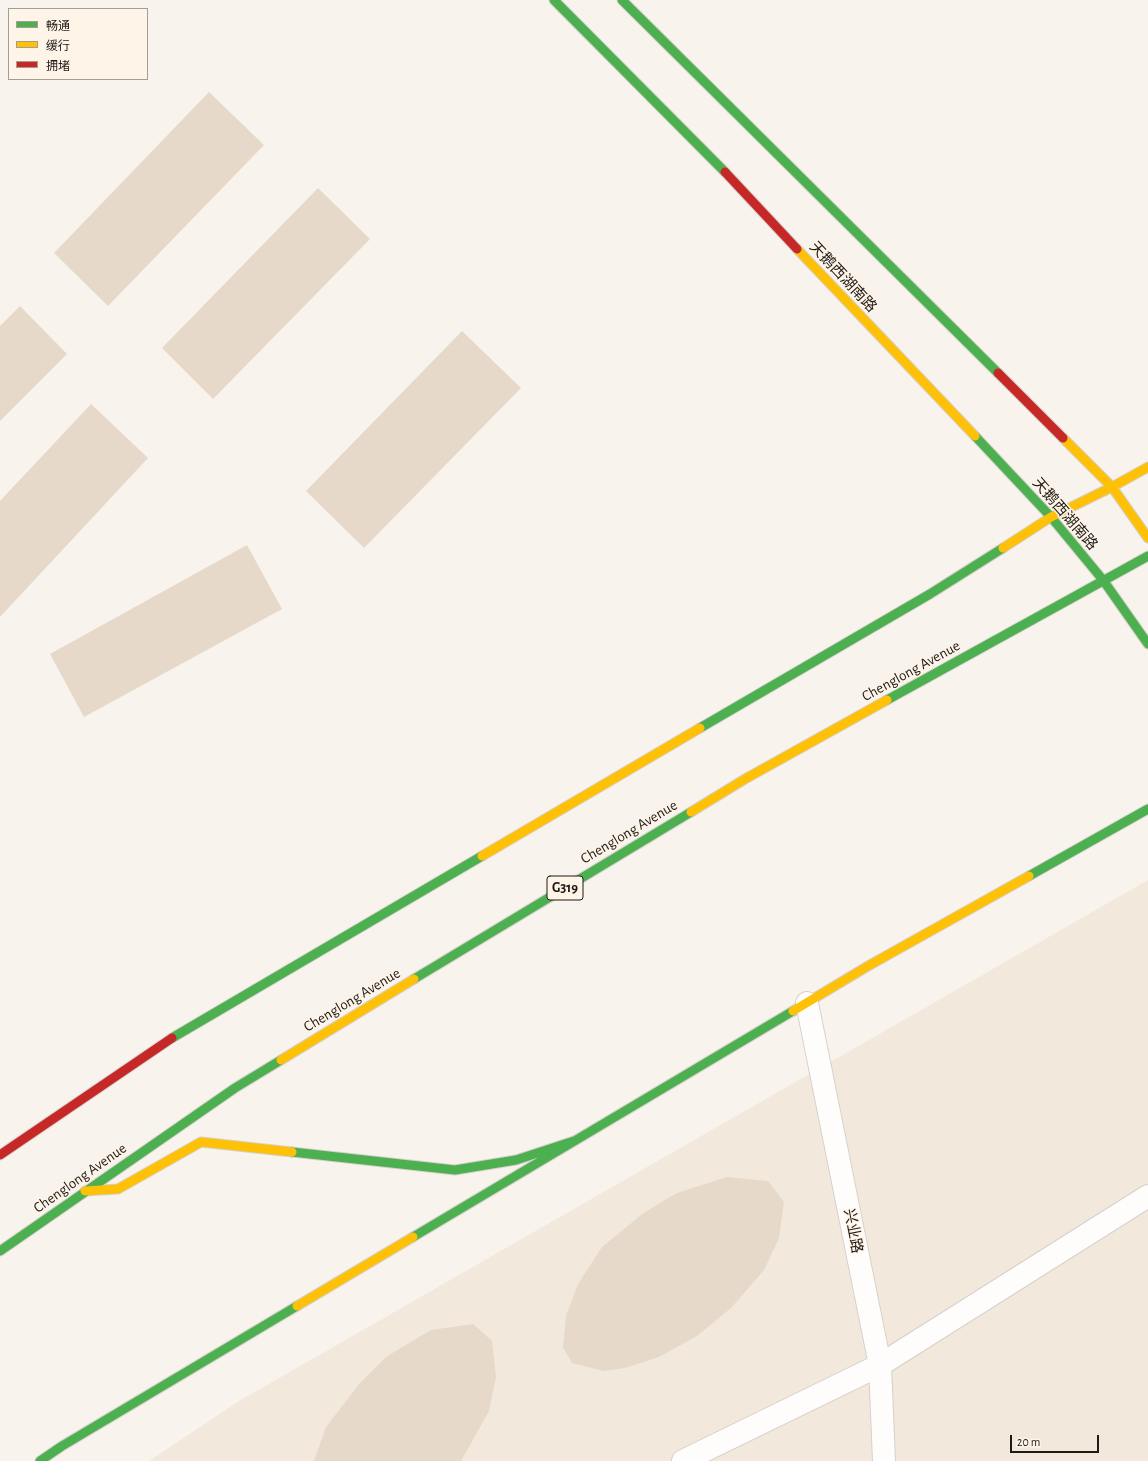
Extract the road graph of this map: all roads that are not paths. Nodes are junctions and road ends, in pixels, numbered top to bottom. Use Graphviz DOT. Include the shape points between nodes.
graph roads {
  1 [pos="554,0"];
  2 [pos="622,0"];
  3 [pos="1148,467"];
  4 [pos="1112,487"];
  5 [pos="1051,517"];
  6 [pos="1148,538"];
  7 [pos="1148,556"];
  8 [pos="1103,580"];
  9 [pos="1148,644"];
  10 [pos="1148,809"];
  11 [pos="807,1003"];
  12 [pos="574,1142"];
  13 [pos="0,1155"];
  14 [pos="86,1191"];
  15 [pos="1148,1196"];
  16 [pos="0,1251"];
  17 [pos="880,1365"];
  18 [pos="40,1461"];
  19 [pos="683,1461"];
  20 [pos="884,1461"];
  1 -- 5 [label="main road, 天鹅西湖南路" via="704,150"];
  2 -- 4 [label="main road"];
  3 -- 4 [label="main road"];
  4 -- 5 [label="main road"];
  4 -- 6 [label="main road"];
  5 -- 8 [label="main road, 天鹅西湖南路"];
  5 -- 13 [label="main road" via="930,594 166,1041"];
  7 -- 8 [label="main road, Chenglong Avenue / G319"];
  8 -- 9 [label="main road, 天鹅西湖南路"];
  8 -- 14 [label="main road, Chenglong Avenue / G319" via="745,779 235,1088"];
  10 -- 11 [label="main road"];
  11 -- 12 [label="main road"];
  11 -- 17 [label="street, 兴业路"];
  12 -- 14 [label="main road" via="516,1160 455,1170 201,1142 118,1189"];
  12 -- 18 [label="main road"];
  14 -- 16 [label="main road, Chenglong Avenue / G319"];
  15 -- 17 [label="street"];
  17 -- 19 [label="street"];
  17 -- 20 [label="street, 兴业路"];
}
